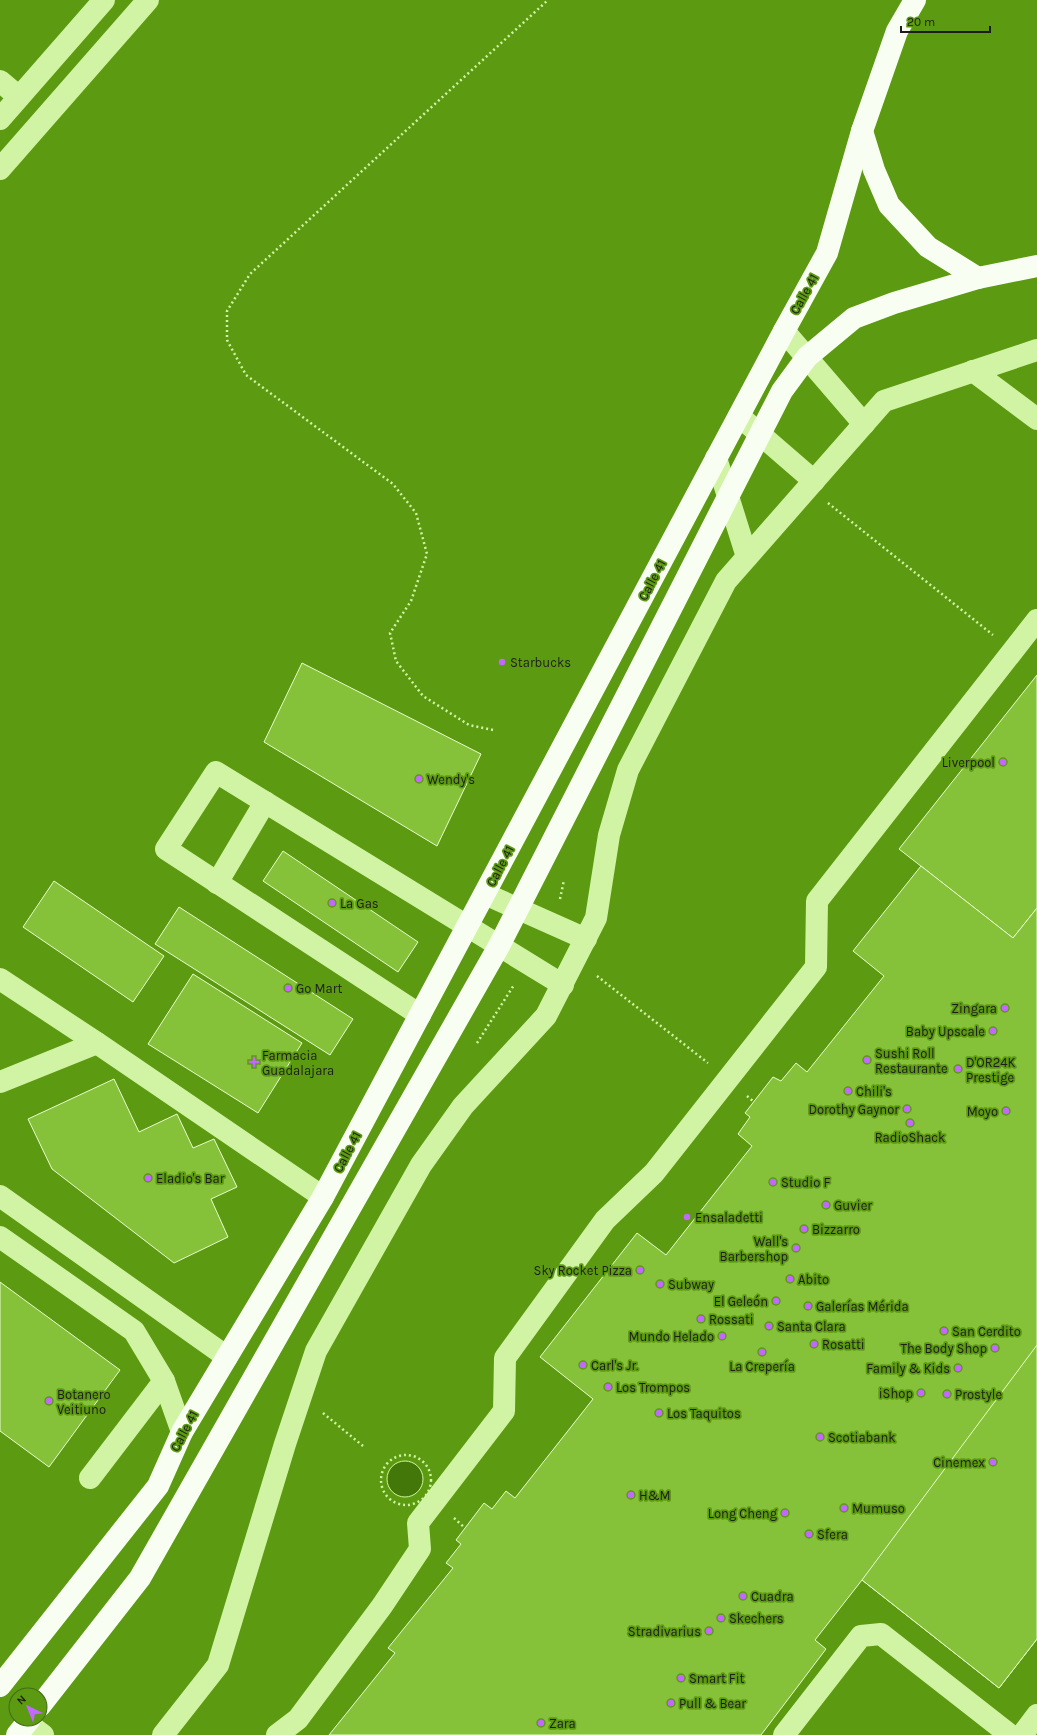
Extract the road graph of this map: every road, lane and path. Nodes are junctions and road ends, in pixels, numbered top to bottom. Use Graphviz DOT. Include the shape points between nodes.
graph roads {
  1 [pos="104,0"];
  2 [pos="148,0"];
  3 [pos="548,0"];
  4 [pos="915,0"];
  5 [pos="0,81"];
  6 [pos="19,97"];
  7 [pos="0,119"];
  8 [pos="862,131"];
  9 [pos="0,169"];
  10 [pos="1037,266"];
  11 [pos="978,278"];
  12 [pos="784,331"];
  13 [pos="1037,350"];
  14 [pos="807,357"];
  15 [pos="973,371"];
  16 [pos="739,416"];
  17 [pos="1037,419"];
  18 [pos="864,424"];
  19 [pos="760,434"];
  20 [pos="716,458"];
  21 [pos="818,490"];
  22 [pos="728,497"];
  23 [pos="748,557"];
  24 [pos="1037,620"];
  25 [pos="997,638"];
  26 [pos="493,730"];
  27 [pos="265,802"];
  28 [pos="217,883"];
  29 [pos="485,894"];
  30 [pos="517,908"];
  31 [pos="467,926"];
  32 [pos="586,939"];
  33 [pos="499,946"];
  34 [pos="592,972"];
  35 [pos="0,979"];
  36 [pos="563,985"];
  37 [pos="420,1015"];
  38 [pos="97,1043"];
  39 [pos="710,1064"];
  40 [pos="0,1082"];
  41 [pos="0,1196"];
  42 [pos="323,1198"];
  43 [pos="0,1237"];
  44 [pos="227,1357"];
  45 [pos="164,1381"];
  46 [pos="321,1411"];
  47 [pos="182,1432"];
  48 [pos="363,1446"];
  49 [pos="430,1473"];
  50 [pos="90,1478"];
  51 [pos="452,1516"];
  52 [pos="465,1528"];
  53 [pos="0,1686"];
  54 [pos="48,1696"];
  55 [pos="1037,1715"];
  56 [pos="163,1735"];
  57 [pos="277,1735"];
  58 [pos="784,1735"];
  59 [pos="1010,1735"];
  60 [pos="1022,1735"];
  1 -- 6 [label="street"];
  2 -- 9 [label="street"];
  3 -- 26 [label="path" via="250,274 227,311 227,340 246,375 393,484 416,512 427,554 411,601 390,633 396,661 423,696 469,725"];
  4 -- 8 [label="main road, Calle 41" via="897,31"];
  5 -- 6 [label="street"];
  6 -- 7 [label="street"];
  8 -- 11 [label="main road" via="874,170 889,205 928,247"];
  8 -- 12 [label="main road, Calle 41" via="827,253"];
  10 -- 11 [label="main road"];
  11 -- 14 [label="main road" via="854,318"];
  12 -- 14 [label="street"];
  12 -- 16 [label="main road, Calle 41"];
  13 -- 15 [label="street"];
  14 -- 18 [label="street"];
  14 -- 19 [label="main road" via="782,391"];
  15 -- 17 [label="street"];
  15 -- 18 [label="street" via="884,401"];
  16 -- 19 [label="street"];
  16 -- 20 [label="main road, Calle 41"];
  18 -- 21 [label="street"];
  19 -- 21 [label="street"];
  19 -- 22 [label="main road"];
  20 -- 22 [label="street"];
  20 -- 29 [label="main road, Calle 41"];
  21 -- 23 [label="street"];
  21 -- 25 [label="path"];
  22 -- 23 [label="street"];
  22 -- 30 [label="main road"];
  23 -- 32 [label="street" via="726,581 628,770 609,835 596,918"];
  24 -- 57 [label="street" via="817,901 816,967 654,1173 604,1220 505,1358 504,1411 418,1523 420,1549 382,1606 298,1719"];
  27 -- 28 [label="street"];
  27 -- 28 [label="street" via="216,772 166,849"];
  27 -- 31 [label="street"];
  28 -- 37 [label="street"];
  29 -- 30 [label="street"];
  29 -- 31 [label="main road, Calle 41"];
  30 -- 32 [label="street"];
  30 -- 33 [label="main road"];
  31 -- 33 [label="street"];
  31 -- 37 [label="main road, Calle 41"];
  32 -- 36 [label="street"];
  33 -- 36 [label="street"];
  33 -- 54 [label="main road" via="140,1578"];
  34 -- 39 [label="path"];
  35 -- 38 [label="street"];
  36 -- 56 [label="street" via="546,1016 463,1106 421,1165 316,1350 218,1665"];
  37 -- 42 [label="main road, Calle 41"];
  38 -- 40 [label="street"];
  38 -- 42 [label="street"];
  41 -- 44 [label="street"];
  42 -- 44 [label="main road, Calle 41"];
  43 -- 45 [label="street" via="134,1331"];
  44 -- 47 [label="main road, Calle 41"];
  45 -- 47 [label="street"];
  45 -- 50 [label="street"];
  46 -- 48 [label="path"];
  47 -- 53 [label="main road, Calle 41" via="158,1486"];
  49 -- 49 [label="path" via="430,1485 426,1496 413,1504 397,1504 390,1500 381,1487 382,1471 386,1464 399,1455 415,1456 422,1460"];
  51 -- 52 [label="path"];
  55 -- 60 [label="street"];
  58 -- 59 [label="street" via="861,1636 881,1634"];
}
